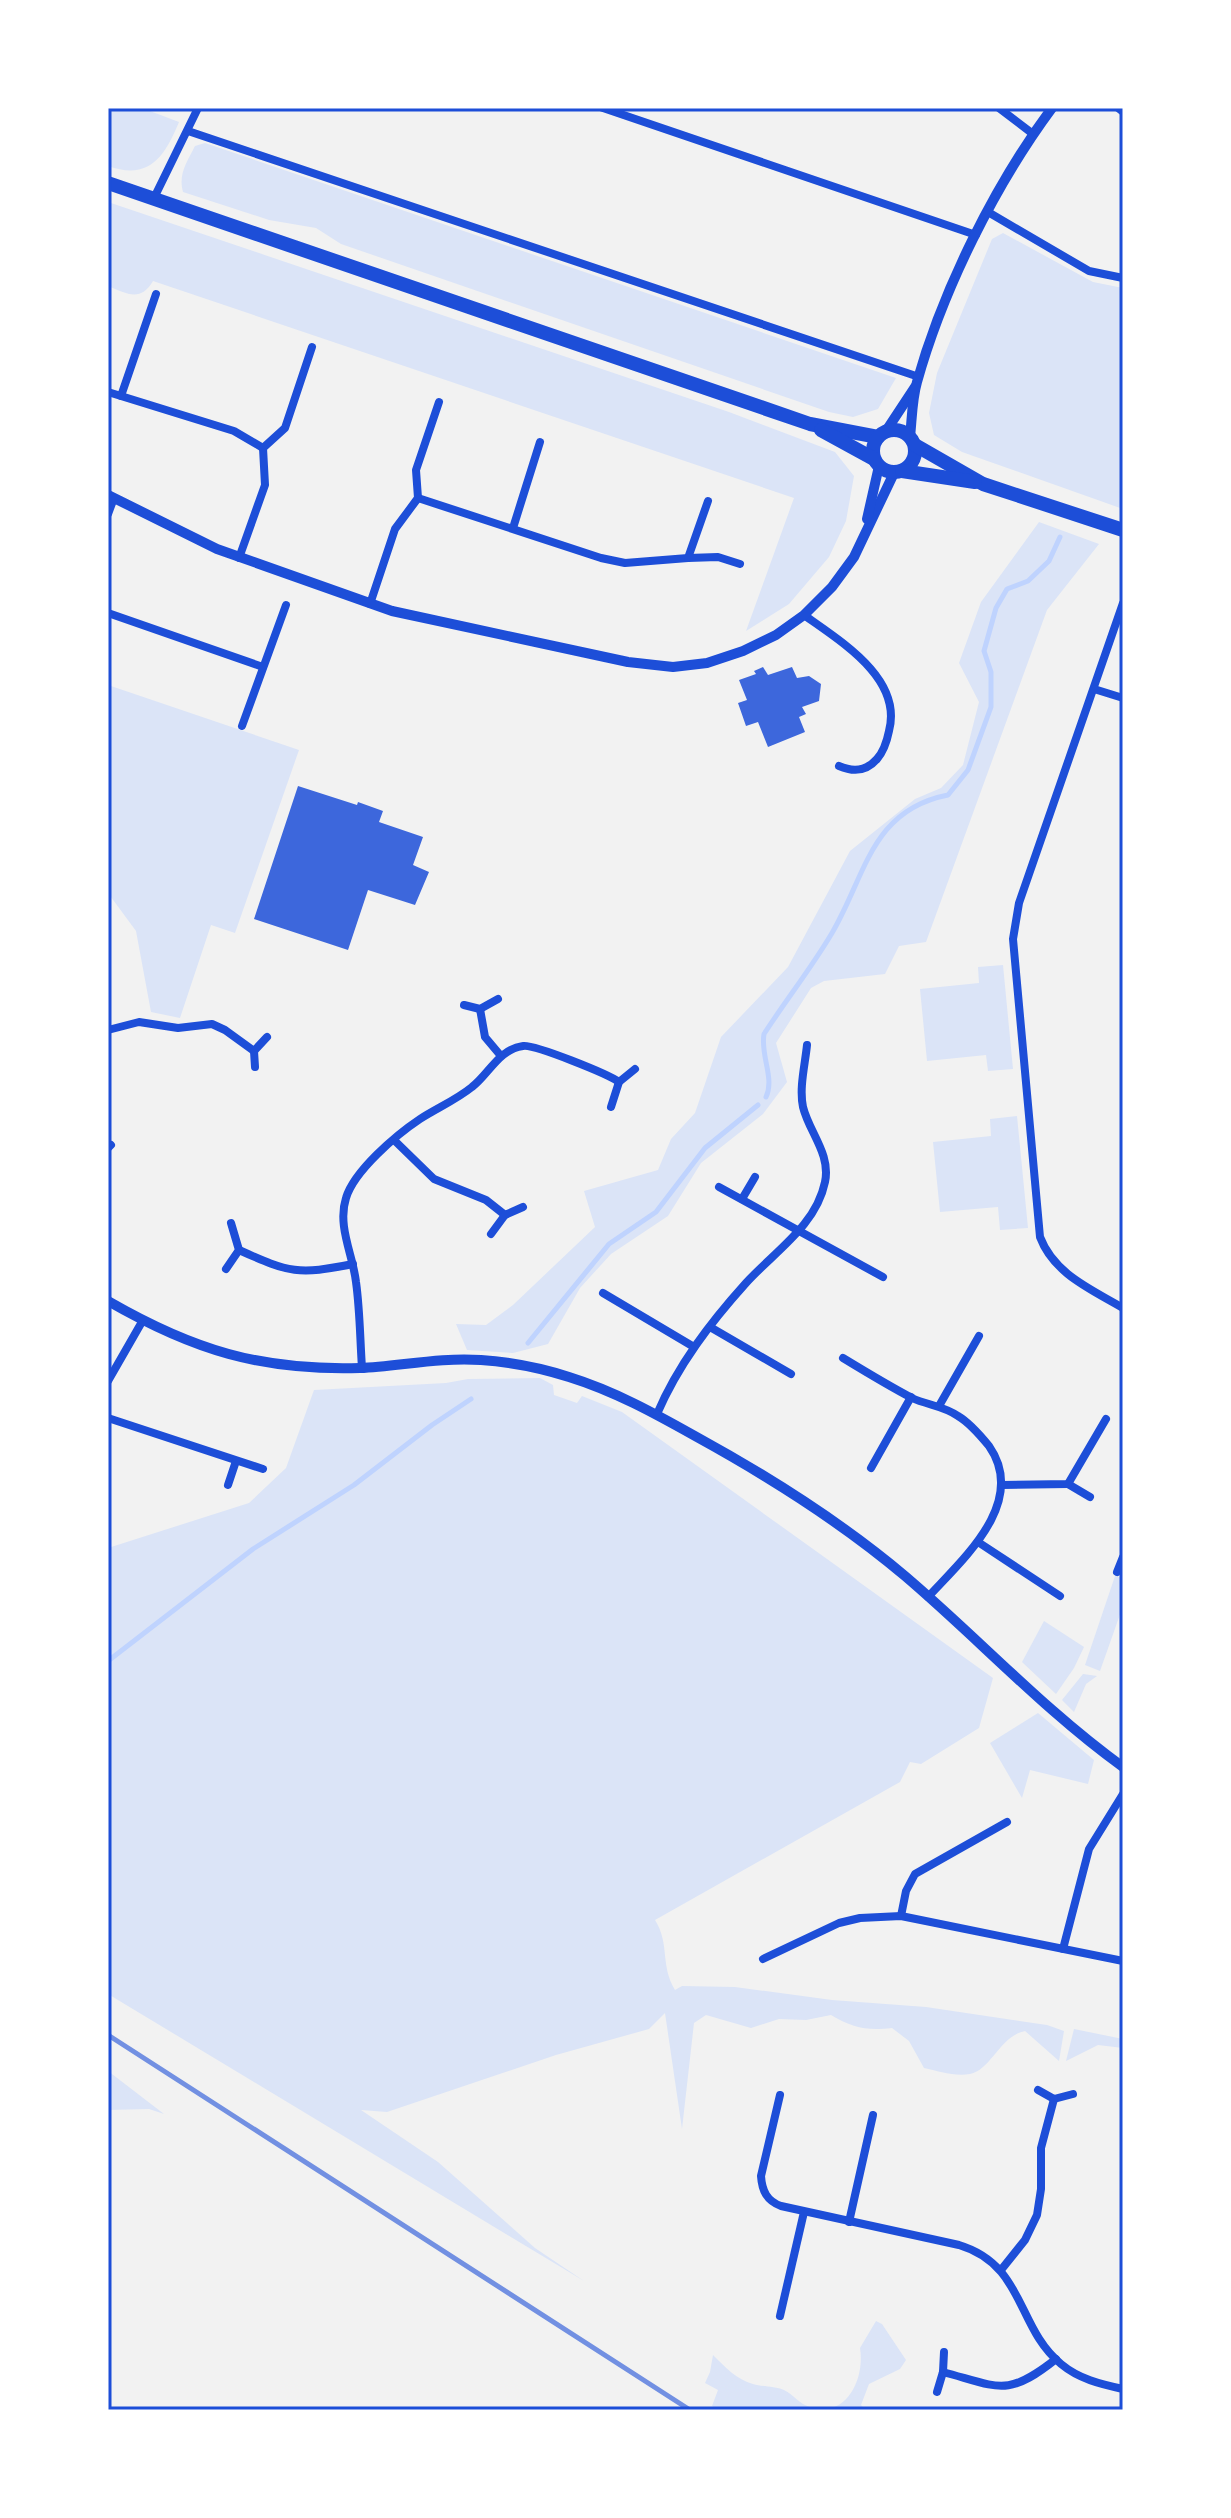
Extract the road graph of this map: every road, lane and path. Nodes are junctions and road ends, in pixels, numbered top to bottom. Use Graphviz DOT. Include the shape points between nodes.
graph roads {
  1 [pos="198,108"];
  2 [pos="603,108"];
  3 [pos="999,108"];
  4 [pos="1052,108"];
  5 [pos="1118,108"];
  6 [pos="1123,112"];
  7 [pos="188,131"];
  8 [pos="1033,134"];
  9 [pos="108,183"];
  10 [pos="154,198"];
  11 [pos="988,212"];
  12 [pos="976,235"];
  13 [pos="1123,278"];
  14 [pos="156,294"];
  15 [pos="312,347"];
  16 [pos="918,381"];
  17 [pos="108,392"];
  18 [pos="121,396"];
  19 [pos="439,402"];
  20 [pos="810,424"];
  21 [pos="882,434"];
  22 [pos="913,441"];
  23 [pos="540,442"];
  24 [pos="263,448"];
  25 [pos="877,463"];
  26 [pos="898,472"];
  27 [pos="983,484"];
  28 [pos="111,497"];
  29 [pos="418,498"];
  30 [pos="708,501"];
  31 [pos="108,514"];
  32 [pos="513,528"];
  33 [pos="1123,530"];
  34 [pos="863,536"];
  35 [pos="239,558"];
  36 [pos="688,558"];
  37 [pos="740,564"];
  38 [pos="1123,603"];
  39 [pos="370,604"];
  40 [pos="286,605"];
  41 [pos="108,613"];
  42 [pos="804,615"];
  43 [pos="263,667"];
  44 [pos="1094,689"];
  45 [pos="1123,698"];
  46 [pos="242,726"];
  47 [pos="839,766"];
  48 [pos="498,999"];
  49 [pos="464,1005"];
  50 [pos="480,1009"];
  51 [pos="108,1030"];
  52 [pos="267,1037"];
  53 [pos="807,1045"];
  54 [pos="254,1051"];
  55 [pos="501,1056"];
  56 [pos="255,1067"];
  57 [pos="635,1069"];
  58 [pos="619,1082"];
  59 [pos="611,1107"];
  60 [pos="394,1140"];
  61 [pos="755,1177"];
  62 [pos="719,1187"];
  63 [pos="742,1199"];
  64 [pos="523,1207"];
  65 [pos="505,1215"];
  66 [pos="231,1223"];
  67 [pos="799,1230"];
  68 [pos="491,1234"];
  69 [pos="239,1250"];
  70 [pos="353,1264"];
  71 [pos="226,1269"];
  72 [pos="883,1277"];
  73 [pos="603,1293"];
  74 [pos="108,1301"];
  75 [pos="1123,1308"];
  76 [pos="143,1320"];
  77 [pos="710,1327"];
  78 [pos="979,1336"];
  79 [pos="694,1347"];
  80 [pos="843,1358"];
  81 [pos="362,1368"];
  82 [pos="791,1374"];
  83 [pos="108,1381"];
  84 [pos="911,1397"];
  85 [pos="939,1406"];
  86 [pos="657,1414"];
  87 [pos="108,1418"];
  88 [pos="1106,1419"];
  89 [pos="236,1461"];
  90 [pos="871,1468"];
  91 [pos="263,1469"];
  92 [pos="1068,1484"];
  93 [pos="228,1485"];
  94 [pos="1002,1485"];
  95 [pos="1090,1497"];
  96 [pos="978,1542"];
  97 [pos="1123,1557"];
  98 [pos="1117,1572"];
  99 [pos="1060,1596"];
  100 [pos="928,1597"];
  101 [pos="1123,1767"];
  102 [pos="1123,1794"];
  103 [pos="1007,1822"];
  104 [pos="901,1916"];
  105 [pos="1063,1949"];
  106 [pos="763,1959"];
  107 [pos="1123,1961"];
  108 [pos="1038,2090"];
  109 [pos="1073,2094"];
  110 [pos="780,2095"];
  111 [pos="1054,2099"];
  112 [pos="873,2115"];
  113 [pos="804,2212"];
  114 [pos="849,2222"];
  115 [pos="1001,2270"];
  116 [pos="780,2316"];
  117 [pos="944,2352"];
  118 [pos="1056,2359"];
  119 [pos="943,2372"];
  120 [pos="1123,2389"];
  121 [pos="937,2392"];
  1 -- 7 [label="street"];
  2 -- 12 [label="street"];
  3 -- 8 [label="street"];
  4 -- 8 [label="street"];
  5 -- 6 [label="street"];
  7 -- 10 [label="street"];
  7 -- 16 [label="street"];
  8 -- 11 [label="street"];
  9 -- 10 [label="main road"];
  10 -- 20 [label="main road"];
  11 -- 12 [label="street"];
  11 -- 13 [label="street" via="1089,271"];
  12 -- 16 [label="street"];
  14 -- 18 [label="street"];
  15 -- 24 [label="street" via="285,428"];
  16 -- 21 [label="street"];
  16 -- 22 [label="street"];
  17 -- 18 [label="street"];
  18 -- 24 [label="street" via="234,431"];
  19 -- 29 [label="street" via="416,470"];
  20 -- 21 [label="main road"];
  20 -- 25 [label="main road"];
  21 -- 22 [label="main road" via="903,431"];
  21 -- 25 [label="main road" via="874,444"];
  22 -- 26 [label="main road" via="914,461"];
  22 -- 27 [label="main road"];
  23 -- 32 [label="street"];
  24 -- 35 [label="street" via="265,485"];
  25 -- 26 [label="main road"];
  25 -- 34 [label="street"];
  26 -- 27 [label="main road"];
  26 -- 34 [label="street"];
  27 -- 33 [label="main road"];
  28 -- 31 [label="street"];
  28 -- 35 [label="street"];
  29 -- 32 [label="street"];
  29 -- 39 [label="street" via="395,529"];
  30 -- 36 [label="street"];
  32 -- 36 [label="street" via="617,562"];
  34 -- 42 [label="street" via="842,575"];
  35 -- 39 [label="street"];
  36 -- 37 [label="street" via="718,557"];
  38 -- 44 [label="street"];
  39 -- 42 [label="street" via="569,650 673,667 735,654"];
  40 -- 43 [label="street"];
  41 -- 43 [label="street"];
  42 -- 47 [label="street" via="869,667 889,698 888,738 878,759 856,771"];
  43 -- 46 [label="street"];
  44 -- 45 [label="street"];
  44 -- 75 [label="street" via="1019,903 1014,951 1040,1237 1059,1268"];
  48 -- 50 [label="street"];
  49 -- 50 [label="street"];
  50 -- 55 [label="street" via="485,1037"];
  51 -- 54 [label="street" via="139,1022 178,1028 212,1024"];
  52 -- 54 [label="street"];
  53 -- 67 [label="street" via="802,1103 826,1176 816,1205"];
  54 -- 56 [label="street"];
  55 -- 58 [label="street" via="531,1046"];
  55 -- 60 [label="street" via="471,1088"];
  57 -- 58 [label="street"];
  58 -- 59 [label="street"];
  60 -- 65 [label="street" via="434,1179 486,1200"];
  60 -- 70 [label="street" via="347,1194 343,1220"];
  61 -- 63 [label="street"];
  62 -- 63 [label="street"];
  63 -- 67 [label="street"];
  64 -- 65 [label="street"];
  65 -- 68 [label="street"];
  66 -- 69 [label="street"];
  67 -- 72 [label="street"];
  67 -- 77 [label="street"];
  69 -- 70 [label="street" via="298,1272"];
  69 -- 71 [label="street"];
  70 -- 81 [label="street"];
  73 -- 79 [label="street"];
  74 -- 76 [label="street"];
  76 -- 81 [label="street" via="236,1358"];
  76 -- 83 [label="street"];
  77 -- 79 [label="street"];
  77 -- 82 [label="street"];
  78 -- 85 [label="street"];
  79 -- 86 [label="street"];
  80 -- 84 [label="street"];
  81 -- 86 [label="street" via="457,1360 505,1363 596,1386"];
  84 -- 85 [label="street"];
  84 -- 90 [label="street"];
  85 -- 94 [label="street" via="967,1422 986,1442"];
  86 -- 100 [label="street" via="783,1488"];
  87 -- 89 [label="street"];
  88 -- 92 [label="street"];
  89 -- 91 [label="street"];
  89 -- 93 [label="street"];
  92 -- 94 [label="street"];
  92 -- 95 [label="street"];
  94 -- 96 [label="street"];
  96 -- 99 [label="street"];
  96 -- 100 [label="street"];
  97 -- 98 [label="street"];
  100 -- 101 [label="street" via="1056,1714"];
  102 -- 105 [label="street" via="1089,1849"];
  103 -- 104 [label="street" via="915,1874"];
  104 -- 105 [label="street"];
  104 -- 106 [label="street" via="839,1923"];
  105 -- 107 [label="street"];
  108 -- 111 [label="street"];
  109 -- 111 [label="street"];
  110 -- 113 [label="street" via="761,2176 763,2189 774,2204"];
  111 -- 115 [label="street" via="1041,2148 1037,2215"];
  112 -- 114 [label="street"];
  113 -- 114 [label="street"];
  113 -- 116 [label="street"];
  114 -- 115 [label="street" via="972,2249"];
  115 -- 118 [label="street"];
  117 -- 119 [label="street"];
  118 -- 119 [label="street" via="1026,2381 1008,2386"];
  118 -- 120 [label="street" via="1086,2380"];
  119 -- 121 [label="street"];
}
